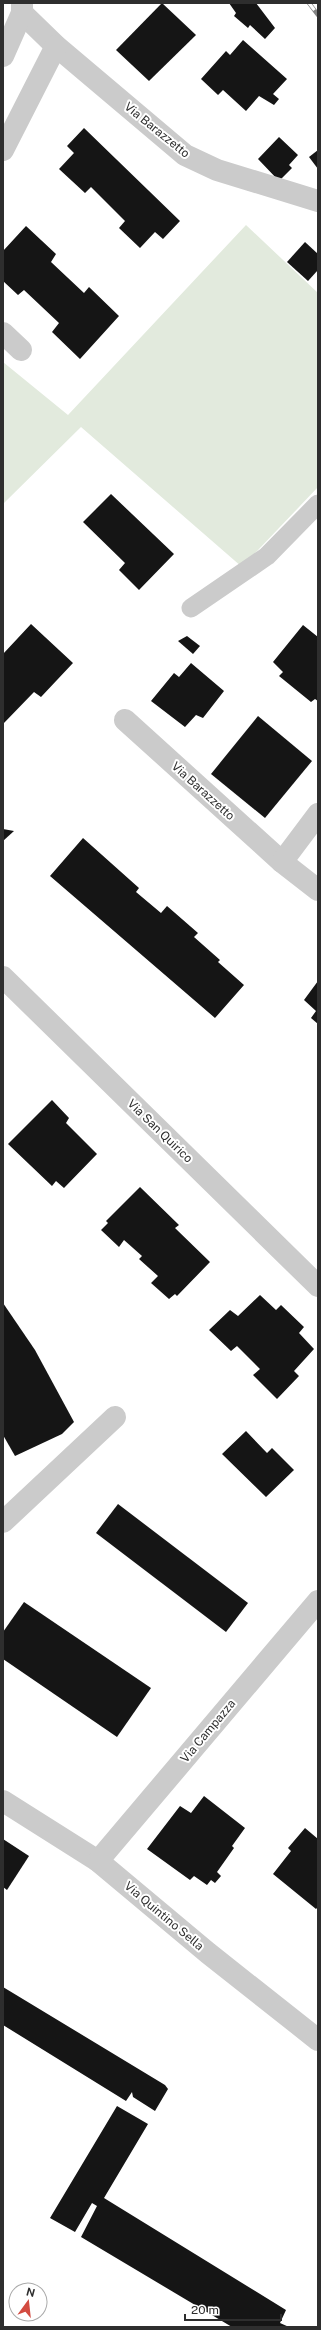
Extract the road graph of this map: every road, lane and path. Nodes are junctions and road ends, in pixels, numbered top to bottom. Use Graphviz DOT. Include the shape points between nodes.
graph roads {
  1 [pos="22,8"];
  2 [pos="56,46"];
  3 [pos="3,56"];
  4 [pos="3,150"];
  5 [pos="318,201"];
  6 [pos="3,333"];
  7 [pos="21,350"];
  8 [pos="318,504"];
  9 [pos="191,608"];
  10 [pos="125,720"];
  11 [pos="318,814"];
  12 [pos="282,862"];
  13 [pos="318,890"];
  14 [pos="3,977"];
  15 [pos="318,1286"];
  16 [pos="115,1417"];
  17 [pos="3,1522"];
  18 [pos="318,1601"];
  19 [pos="3,1801"];
  20 [pos="98,1861"];
  21 [pos="318,2040"];
  1 -- 2 [label="street, Via Barazzetto"];
  1 -- 3 [label="street, Via Barazzetto"];
  2 -- 4 [label="street"];
  2 -- 5 [label="street, Via Barazzetto" via="185,155 217,170"];
  6 -- 7 [label="street"];
  8 -- 9 [label="lane" via="267,556"];
  10 -- 12 [label="street, Via Barazzetto"];
  11 -- 12 [label="street"];
  12 -- 13 [label="street, Via Barazzetto"];
  14 -- 15 [label="street, Via San Quirico"];
  16 -- 17 [label="street"];
  18 -- 20 [label="street, Via Campazza"];
  19 -- 20 [label="street, Via Quintino Sella"];
  20 -- 21 [label="street, Via Quintino Sella"];
}
